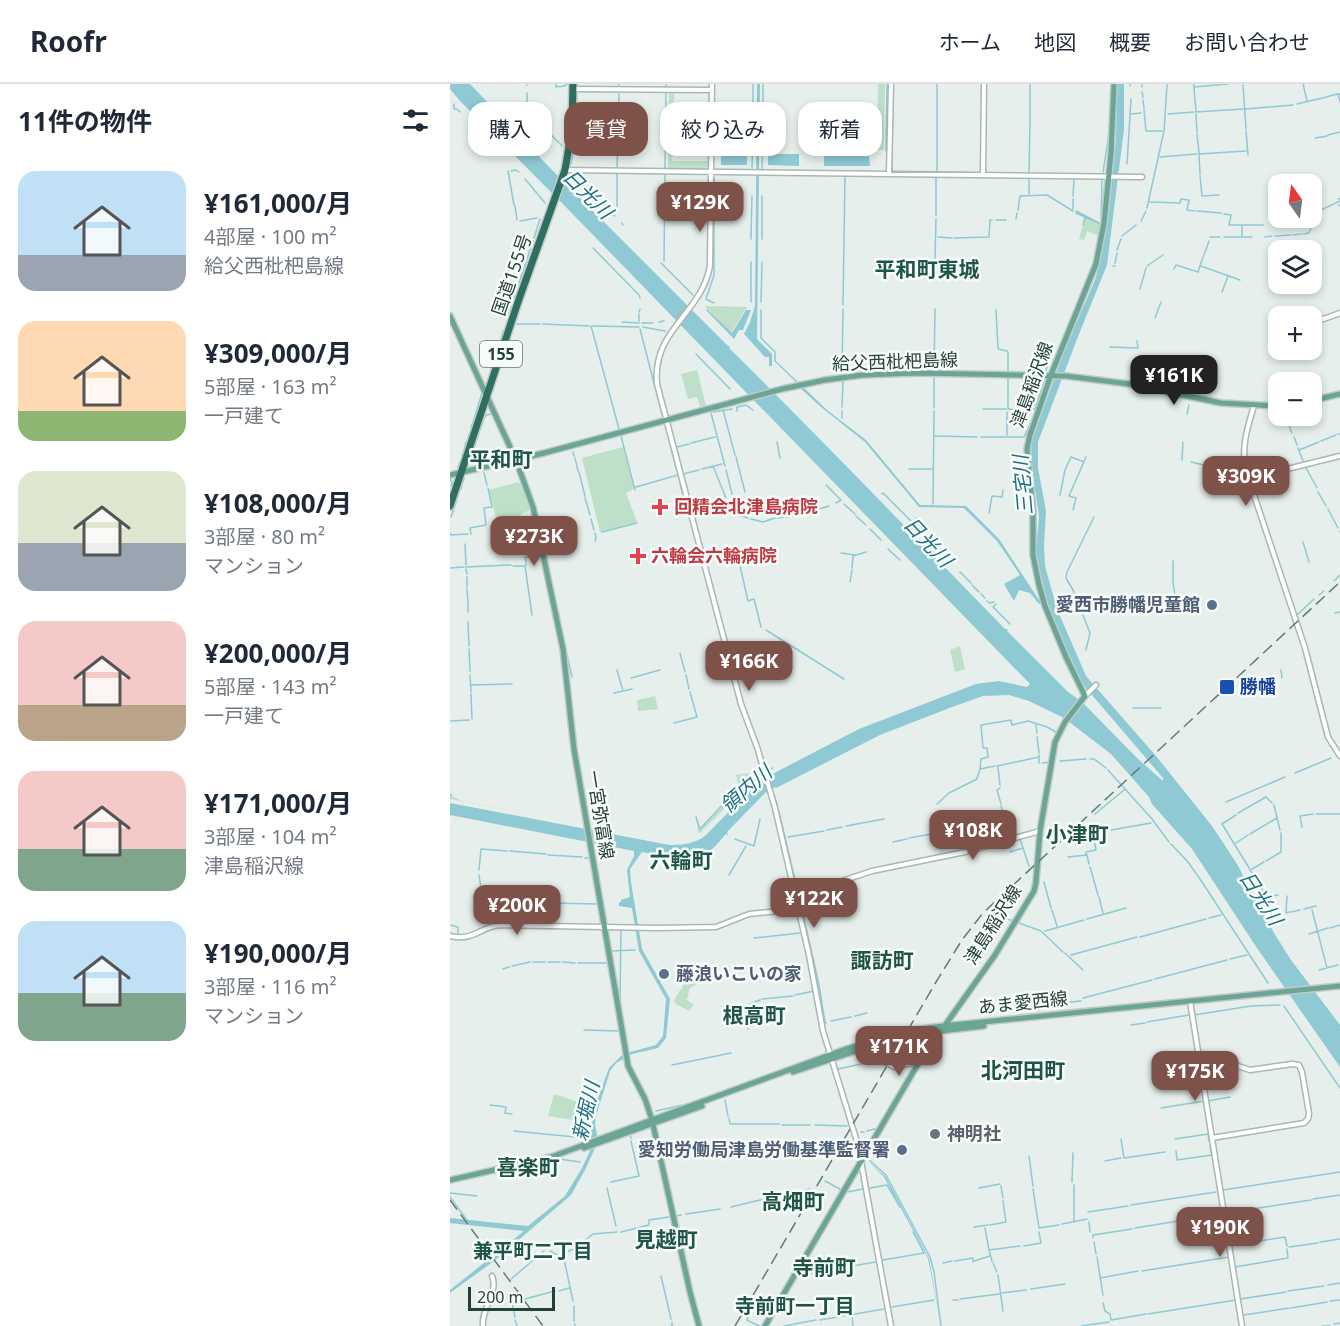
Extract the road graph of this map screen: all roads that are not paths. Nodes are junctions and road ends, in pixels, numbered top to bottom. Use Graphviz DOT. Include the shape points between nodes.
graph roads {
  1 [pos="712,84"];
  2 [pos="891,84"];
  3 [pos="984,84"];
  4 [pos="1114,84"];
  5 [pos="573,86"];
  6 [pos="712,90"];
  7 [pos="564,172"];
  8 [pos="711,172"];
  9 [pos="889,174"];
  10 [pos="983,175"];
  11 [pos="1109,176"];
  12 [pos="1142,177"];
  13 [pos="1340,313"];
  14 [pos="450,316"];
  15 [pos="1322,320"];
  16 [pos="1052,375"];
  17 [pos="1340,394"];
  18 [pos="487,397"];
  19 [pos="1322,398"];
  20 [pos="1254,406"];
  21 [pos="1268,406"];
  22 [pos="667,420"];
  23 [pos="1340,456"];
  24 [pos="516,460"];
  25 [pos="461,473"];
  26 [pos="450,475"];
  27 [pos="1249,481"];
  28 [pos="1228,488"];
  29 [pos="450,506"];
  30 [pos="1096,686"];
  31 [pos="1085,697"];
  32 [pos="1340,756"];
  33 [pos="1040,831"];
  34 [pos="792,883"];
  35 [pos="798,909"];
  36 [pos="604,926"];
  37 [pos="450,936"];
  38 [pos="1340,987"];
  39 [pos="1190,1003"];
  40 [pos="942,1029"];
  41 [pos="880,1043"];
  42 [pos="830,1057"];
  43 [pos="934,1058"];
  44 [pos="919,1062"];
  45 [pos="1201,1068"];
  46 [pos="652,1122"];
  47 [pos="1212,1138"];
  48 [pos="858,1144"];
  49 [pos="869,1147"];
  50 [pos="861,1159"];
  51 [pos="853,1173"];
  52 [pos="864,1176"];
  53 [pos="450,1180"];
  54 [pos="492,1276"];
  55 [pos="483,1326"];
  56 [pos="699,1326"];
  57 [pos="765,1326"];
  58 [pos="891,1326"];
  59 [pos="1242,1326"];
  1 -- 6 [label="street"];
  2 -- 9 [label="street"];
  3 -- 10 [label="street"];
  4 -- 11 [label="main road, 津島稲沢線"];
  5 -- 6 [label="street"];
  5 -- 7 [label="highway, 国道155号 / 155" via="572,129"];
  6 -- 8 [label="street"];
  7 -- 8 [label="street"];
  7 -- 18 [label="highway, 国道155号 / 155"];
  8 -- 9 [label="street"];
  8 -- 22 [label="street" via="710,266 705,285 664,343 657,364 657,384"];
  9 -- 10 [label="street"];
  10 -- 11 [label="street"];
  11 -- 12 [label="street"];
  11 -- 16 [label="main road, 津島稲沢線" via="1096,264"];
  13 -- 15 [label="street"];
  14 -- 18 [label="main road, 一宮弥富線"];
  16 -- 20 [label="main road, 給父西枇杷島線"];
  16 -- 22 [label="main road, 給父西枇杷島線" via="862,375 777,390"];
  16 -- 31 [label="main road, 津島稲沢線" via="1028,442 1033,555 1045,606"];
  17 -- 19 [label="main road"];
  18 -- 24 [label="main road, 一宮弥富線"];
  18 -- 25 [label="highway, 国道155号 / 155"];
  20 -- 21 [label="main road, 給父西枇杷島線"];
  20 -- 27 [label="street" via="1244,450"];
  22 -- 24 [label="main road, 給父西枇杷島線"];
  22 -- 34 [label="street" via="741,704 775,808"];
  23 -- 27 [label="street"];
  24 -- 25 [label="main road, 給父西枇杷島線"];
  24 -- 36 [label="main road, 一宮弥富線" via="533,507 563,649 574,749"];
  25 -- 26 [label="main road, 給父西枇杷島線"];
  25 -- 29 [label="highway, 国道155号 / 155"];
  27 -- 28 [label="street"];
  27 -- 32 [label="street" via="1305,648 1328,737"];
  30 -- 31 [label="street"];
  31 -- 33 [label="main road, 津島稲沢線" via="1055,742"];
  33 -- 34 [label="street" via="839,882"];
  33 -- 40 [label="main road, 津島稲沢線" via="1034,891 995,955"];
  34 -- 35 [label="street"];
  35 -- 36 [label="street" via="749,914 716,927"];
  35 -- 42 [label="street"];
  36 -- 37 [label="street" via="501,925 466,938"];
  36 -- 46 [label="main road, 一宮弥富線" via="628,1066"];
  38 -- 39 [label="main road, あま愛西線"];
  39 -- 40 [label="main road, あま愛西線"];
  39 -- 45 [label="street"];
  40 -- 41 [label="main road, あま愛西線"];
  40 -- 42 [label="main road, あま愛西線" via="881,1038"];
  40 -- 44 [label="main road, 津島稲沢線"];
  41 -- 42 [label="main road, あま愛西線"];
  41 -- 44 [label="street" via="884,1061 894,1067"];
  42 -- 46 [label="main road, あま愛西線"];
  42 -- 48 [label="street"];
  43 -- 44 [label="street"];
  44 -- 49 [label="main road, 津島稲沢線"];
  45 -- 47 [label="street"];
  45 -- 47 [label="street" via="1232,1064 1250,1070 1299,1065 1309,1113 1304,1123"];
  46 -- 53 [label="main road, あま愛西線" via="551,1157"];
  46 -- 56 [label="main road, 一宮弥富線"];
  47 -- 59 [label="street"];
  48 -- 49 [label="street"];
  48 -- 50 [label="street"];
  49 -- 50 [label="main road, 津島稲沢線"];
  50 -- 51 [label="main road, 津島稲沢線"];
  50 -- 52 [label="street"];
  51 -- 52 [label="street"];
  51 -- 57 [label="main road, 津島稲沢線"];
  52 -- 58 [label="street"];
  54 -- 55 [label="street" via="494,1284 483,1313"];
}
